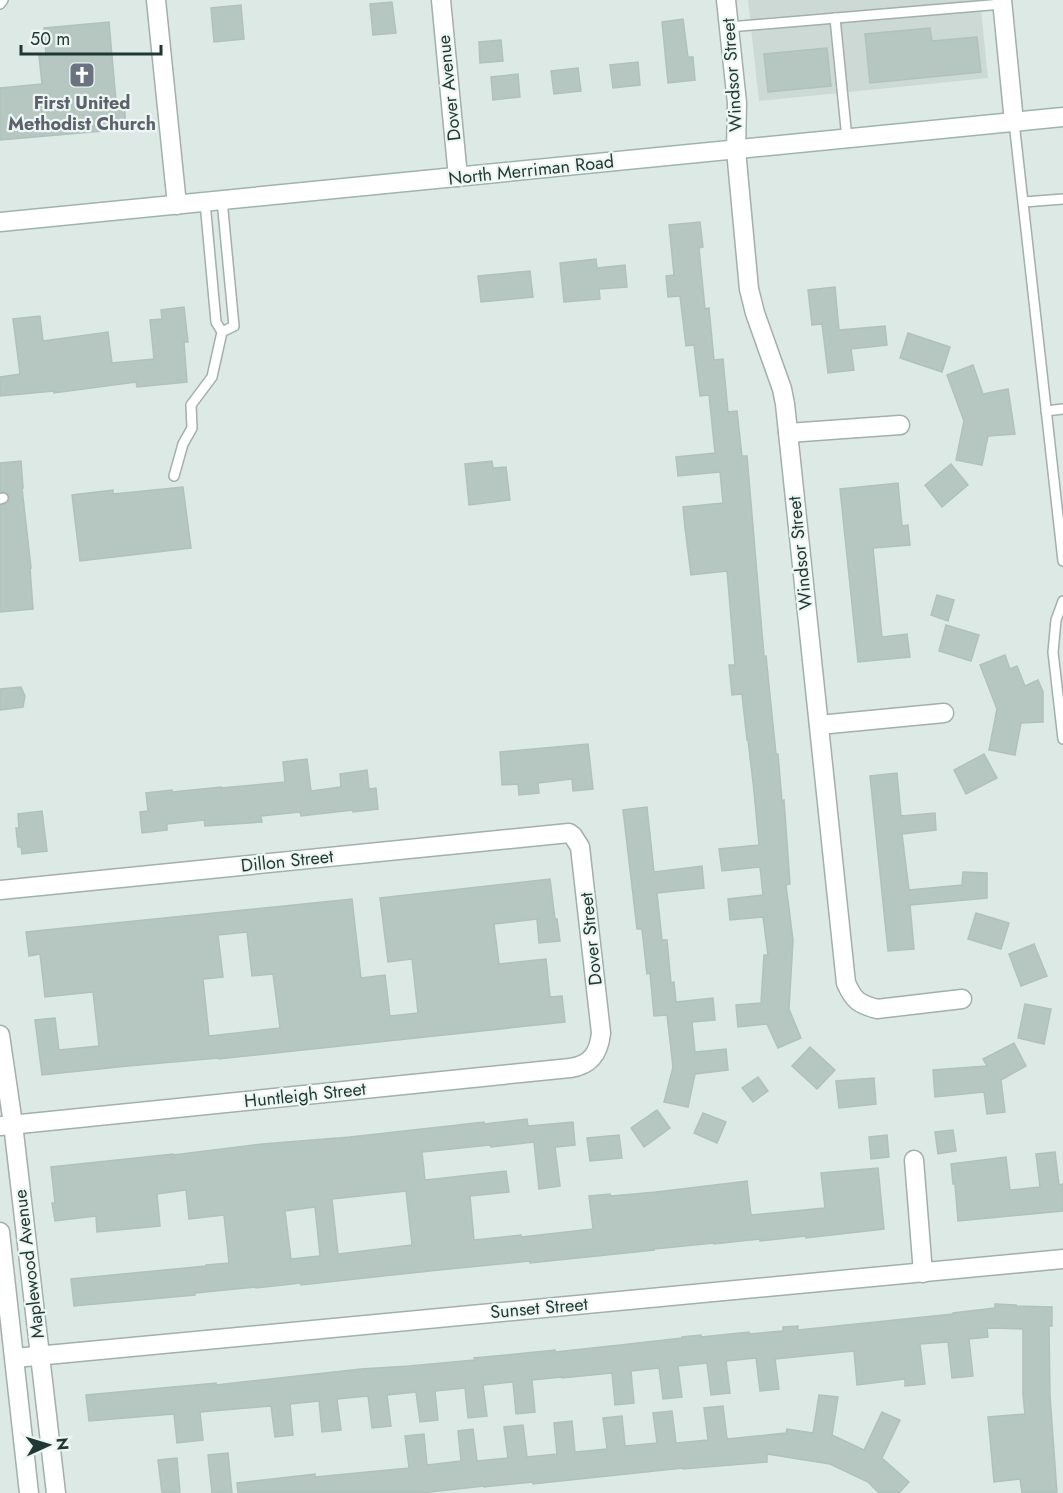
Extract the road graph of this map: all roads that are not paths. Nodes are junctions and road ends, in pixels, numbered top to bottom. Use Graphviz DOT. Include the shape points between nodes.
graph roads {
  1 [pos="3,0"];
  2 [pos="156,0"];
  3 [pos="441,0"];
  4 [pos="726,0"];
  5 [pos="1002,2"];
  6 [pos="0,4"];
  7 [pos="835,18"];
  8 [pos="729,27"];
  9 [pos="1063,117"];
  10 [pos="1014,122"];
  11 [pos="847,139"];
  12 [pos="736,150"];
  13 [pos="458,177"];
  14 [pos="1063,199"];
  15 [pos="213,201"];
  16 [pos="1024,202"];
  17 [pos="177,205"];
  18 [pos="0,222"];
  19 [pos="222,332"];
  20 [pos="1063,409"];
  21 [pos="1046,411"];
  22 [pos="900,425"];
  23 [pos="788,433"];
  24 [pos="1058,473"];
  25 [pos="174,476"];
  26 [pos="1063,561"];
  27 [pos="1063,601"];
  28 [pos="944,712"];
  29 [pos="819,725"];
  30 [pos="1063,739"];
  31 [pos="573,836"];
  32 [pos="0,890"];
  33 [pos="962,999"];
  34 [pos="0,1035"];
  35 [pos="600,1045"];
  36 [pos="6,1125"];
  37 [pos="914,1160"];
  38 [pos="0,1232"];
  39 [pos="1063,1259"];
  40 [pos="923,1273"];
  41 [pos="40,1355"];
  42 [pos="15,1358"];
  43 [pos="29,1493"];
  44 [pos="56,1493"];
  1 -- 6 [label="lane"];
  2 -- 17 [label="street"];
  3 -- 13 [label="street, Dover Avenue"];
  4 -- 8 [label="street, Windsor Street"];
  5 -- 7 [label="lane"];
  5 -- 10 [label="street"];
  7 -- 8 [label="lane"];
  7 -- 11 [label="lane"];
  8 -- 12 [label="street, Windsor Street" via="737,103"];
  9 -- 10 [label="street, North Merriman Road"];
  10 -- 11 [label="street, North Merriman Road"];
  10 -- 16 [label="lane"];
  11 -- 12 [label="street, North Merriman Road"];
  12 -- 13 [label="street, North Merriman Road"];
  12 -- 23 [label="street, Windsor Street" via="749,289 782,389"];
  13 -- 15 [label="street, North Merriman Road"];
  14 -- 16 [label="lane"];
  15 -- 17 [label="street, North Merriman Road"];
  15 -- 19 [label="lane" via="216,322"];
  15 -- 19 [label="lane" via="234,326"];
  16 -- 21 [label="lane"];
  17 -- 18 [label="street, North Merriman Road"];
  19 -- 25 [label="lane" via="212,377 191,405 192,428"];
  20 -- 21 [label="lane"];
  21 -- 24 [label="lane"];
  22 -- 23 [label="street"];
  23 -- 29 [label="street, Windsor Street"];
  24 -- 26 [label="lane"];
  27 -- 30 [label="lane" via="1056,620 1053,652"];
  28 -- 29 [label="street"];
  29 -- 33 [label="street, Windsor Street" via="846,983 852,996 864,1006 877,1009"];
  31 -- 32 [label="street, Dillon Street" via="568,833"];
  31 -- 35 [label="street, Dover Street" via="580,847"];
  34 -- 36 [label="street, Maplewood Avenue"];
  35 -- 36 [label="street, Huntleigh Street" via="580,1067"];
  36 -- 41 [label="street, Maplewood Avenue"];
  37 -- 40 [label="street"];
  38 -- 42 [label="street, Maplewood Avenue"];
  39 -- 40 [label="street, Sunset Street"];
  40 -- 41 [label="street, Sunset Street"];
  41 -- 42 [label="street, Sunset Street"];
  41 -- 44 [label="street, Maplewood Avenue"];
  42 -- 43 [label="street, Maplewood Avenue"];
}
